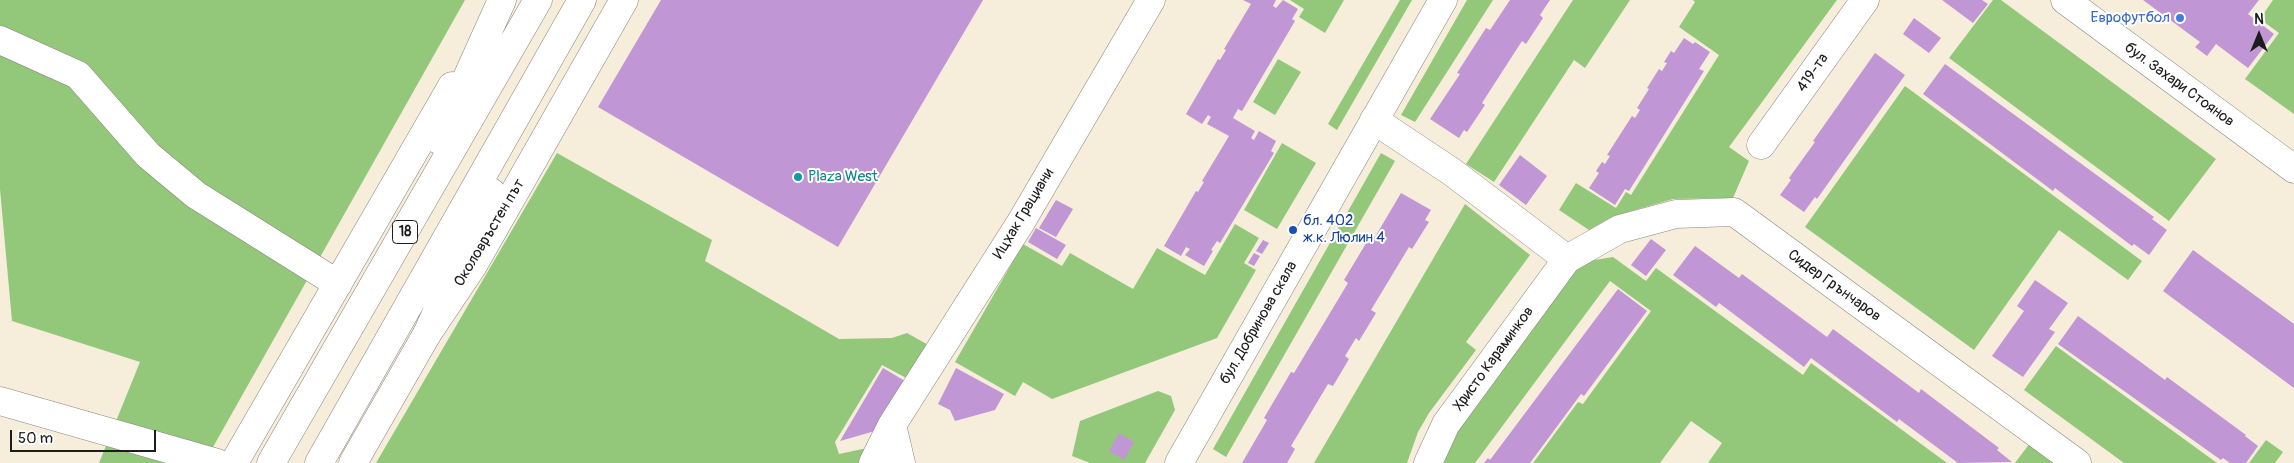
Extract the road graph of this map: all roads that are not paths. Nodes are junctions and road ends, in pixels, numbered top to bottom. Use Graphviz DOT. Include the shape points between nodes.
graph roads {
  1 [pos="502,0"];
  2 [pos="538,0"];
  3 [pos="582,0"];
  4 [pos="624,0"];
  5 [pos="1151,0"];
  6 [pos="1443,0"];
  7 [pos="1864,0"];
  8 [pos="2065,0"];
  9 [pos="563,33"];
  10 [pos="0,40"];
  11 [pos="1374,120"];
  12 [pos="1761,146"];
  13 [pos="2294,169"];
  14 [pos="1567,259"];
  15 [pos="338,284"];
  16 [pos="368,296"];
  17 [pos="427,334"];
  18 [pos="0,401"];
  19 [pos="892,425"];
  20 [pos="217,463"];
  21 [pos="234,463"];
  22 [pos="271,463"];
  23 [pos="318,463"];
  24 [pos="353,463"];
  25 [pos="873,463"];
  26 [pos="900,463"];
  27 [pos="1179,463"];
  28 [pos="1428,463"];
  29 [pos="2077,463"];
  1 -- 15 [label="main road"];
  1 -- 16 [label="main road"];
  2 -- 16 [label="main road, 18"];
  3 -- 9 [label="main road, 18"];
  4 -- 17 [label="main road, Околовръстен път" via="472,267"];
  5 -- 19 [label="main road, Ицхак Грациани" via="1021,222"];
  6 -- 11 [label="main road, бул. Добринова скала"];
  7 -- 12 [label="main road, 419-та"];
  8 -- 13 [label="main road, бул. Захари Стоянов"];
  9 -- 17 [label="main road"];
  9 -- 23 [label="main road, 18"];
  10 -- 15 [label="main road" via="78,75 148,156 196,195"];
  11 -- 14 [label="main road" via="1452,172"];
  11 -- 27 [label="main road, бул. Добринова скала"];
  14 -- 28 [label="main road, Христо Караминков" via="1446,424"];
  14 -- 29 [label="main road, Сидер Грънчаров" via="1629,226 1676,214 1734,212"];
  15 -- 21 [label="main road"];
  16 -- 22 [label="main road, 18"];
  17 -- 24 [label="main road, Околовръстен път"];
  18 -- 20 [label="main road"];
  19 -- 25 [label="main road, Ицхак Грациани"];
  19 -- 26 [label="main road"];
}
